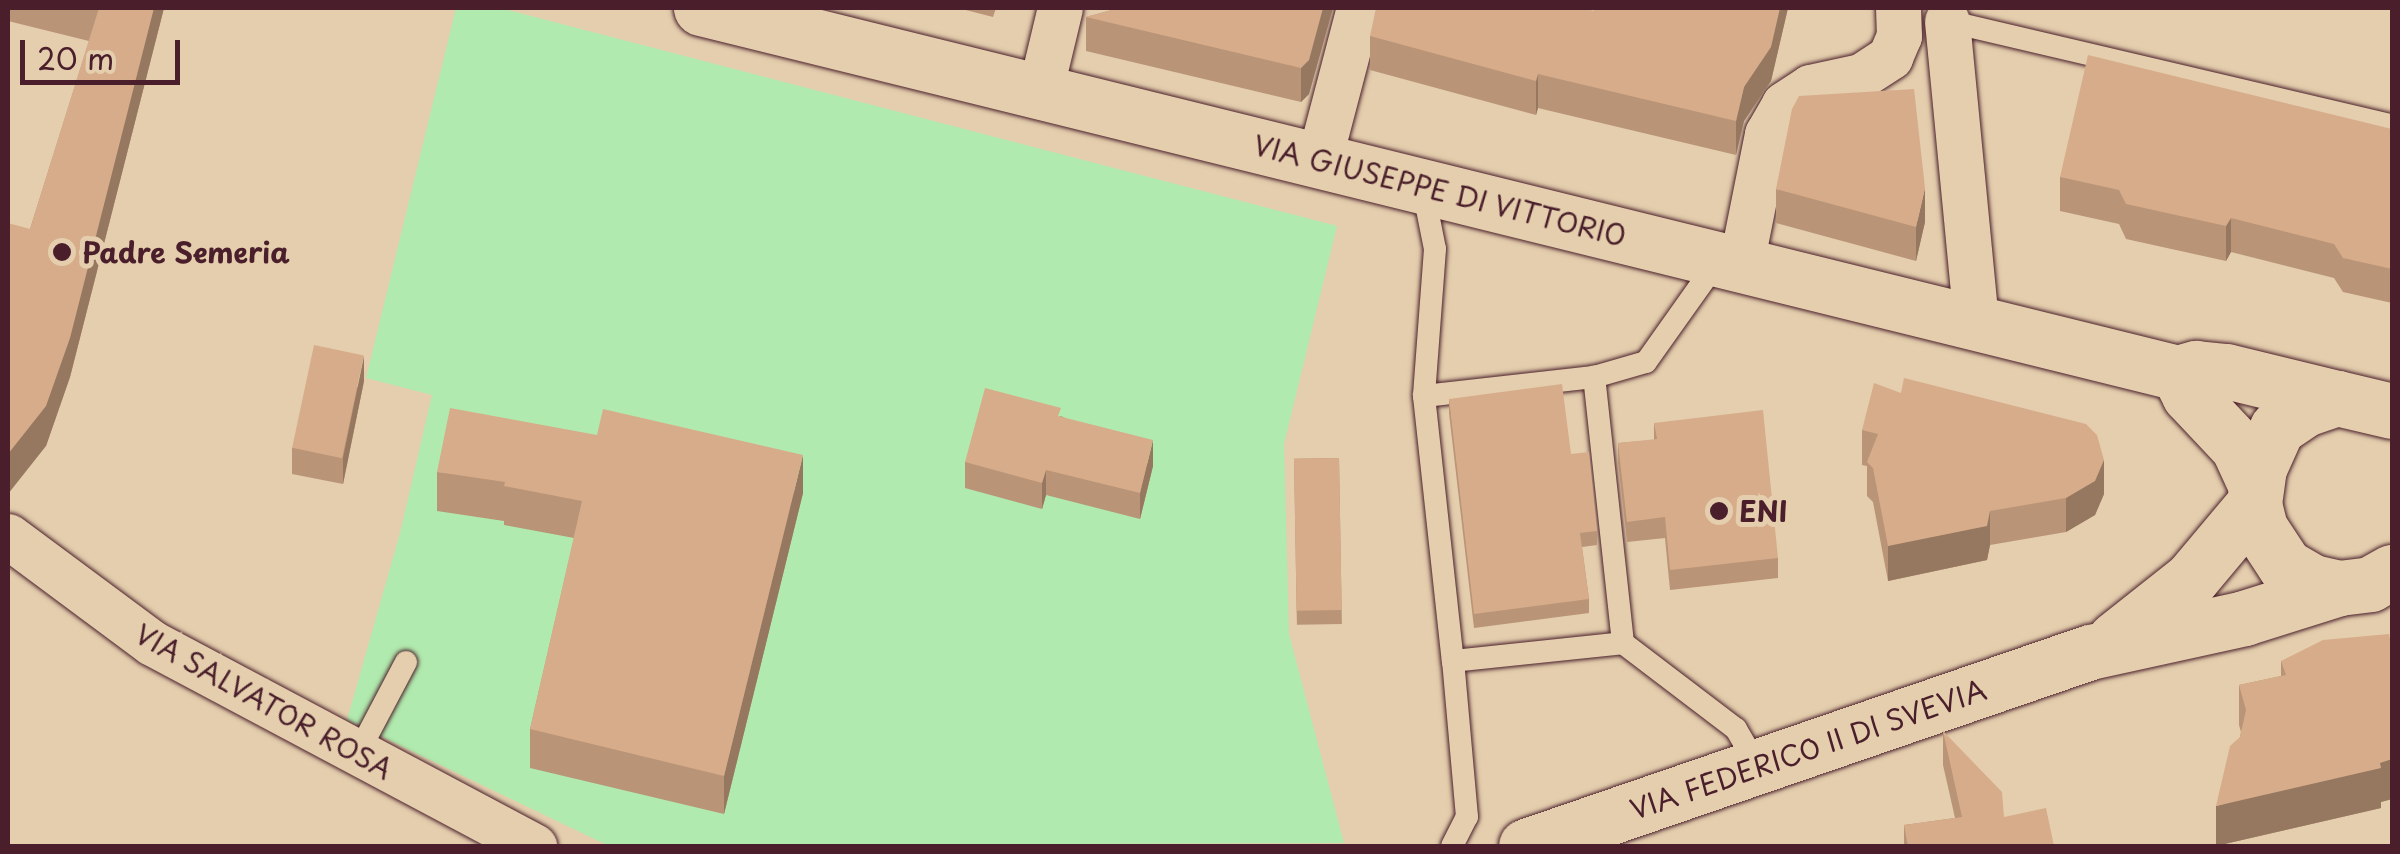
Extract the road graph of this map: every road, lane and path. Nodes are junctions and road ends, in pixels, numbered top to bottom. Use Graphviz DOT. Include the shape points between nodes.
graph roads {
  1 [pos="701,8"];
  2 [pos="1060,8"];
  3 [pos="1359,8"];
  4 [pos="1898,8"];
  5 [pos="1947,14"];
  6 [pos="820,22"];
  7 [pos="1040,91"];
  8 [pos="2392,125"];
  9 [pos="1319,160"];
  10 [pos="1423,186"];
  11 [pos="1730,262"];
  12 [pos="1976,323"];
  13 [pos="2178,373"];
  14 [pos="1594,377"];
  15 [pos="1424,396"];
  16 [pos="2378,406"];
  17 [pos="2255,494"];
  18 [pos="8,536"];
  19 [pos="2374,581"];
  20 [pos="1624,642"];
  21 [pos="2090,652"];
  22 [pos="1453,661"];
  23 [pos="406,662"];
  24 [pos="358,755"];
  25 [pos="1758,766"];
  26 [pos="534,846"];
  27 [pos="1452,846"];
  28 [pos="1526,846"];
  1 -- 6 [label="main road, VIA GIUSEPPE DI VITTORIO"];
  2 -- 7 [label="street"];
  3 -- 9 [label="street"];
  4 -- 11 [label="street" via="1900,36 1890,57 1861,76 1810,87 1784,104 1767,134"];
  5 -- 8 [label="lane"];
  5 -- 12 [label="street"];
  6 -- 7 [label="main road, VIA GIUSEPPE DI VITTORIO"];
  7 -- 9 [label="main road, VIA GIUSEPPE DI VITTORIO"];
  9 -- 10 [label="main road, VIA GIUSEPPE DI VITTORIO"];
  10 -- 11 [label="main road, VIA GIUSEPPE DI VITTORIO"];
  10 -- 15 [label="lane" via="1435,250"];
  11 -- 12 [label="main road, VIA GIUSEPPE DI VITTORIO"];
  11 -- 14 [label="lane" via="1646,362"];
  12 -- 13 [label="main road, VIA GIUSEPPE DI VITTORIO"];
  13 -- 16 [label="main road, VIA GIUSEPPE DI VITTORIO" via="2226,372"];
  13 -- 17 [label="main road" via="2238,447"];
  14 -- 15 [label="lane"];
  14 -- 20 [label="lane"];
  15 -- 22 [label="lane"];
  16 -- 17 [label="main road, VIA FEDERICO II DI SVEVIA" via="2305,409 2277,428"];
  17 -- 19 [label="main road" via="2260,528 2285,566 2313,582"];
  17 -- 21 [label="main road, VIA FEDERICO II DI SVEVIA" via="2191,579"];
  18 -- 24 [label="street, VIA SALVATOR ROSA" via="152,643"];
  19 -- 21 [label="main road, VIA FEDERICO II DI SVEVIA"];
  20 -- 22 [label="lane"];
  20 -- 25 [label="lane" via="1736,729"];
  21 -- 25 [label="main road, VIA FEDERICO II DI SVEVIA"];
  22 -- 27 [label="lane" via="1468,817"];
  23 -- 24 [label="lane"];
  24 -- 26 [label="street, VIA SALVATOR ROSA"];
  25 -- 28 [label="main road, VIA FEDERICO II DI SVEVIA"];
}
